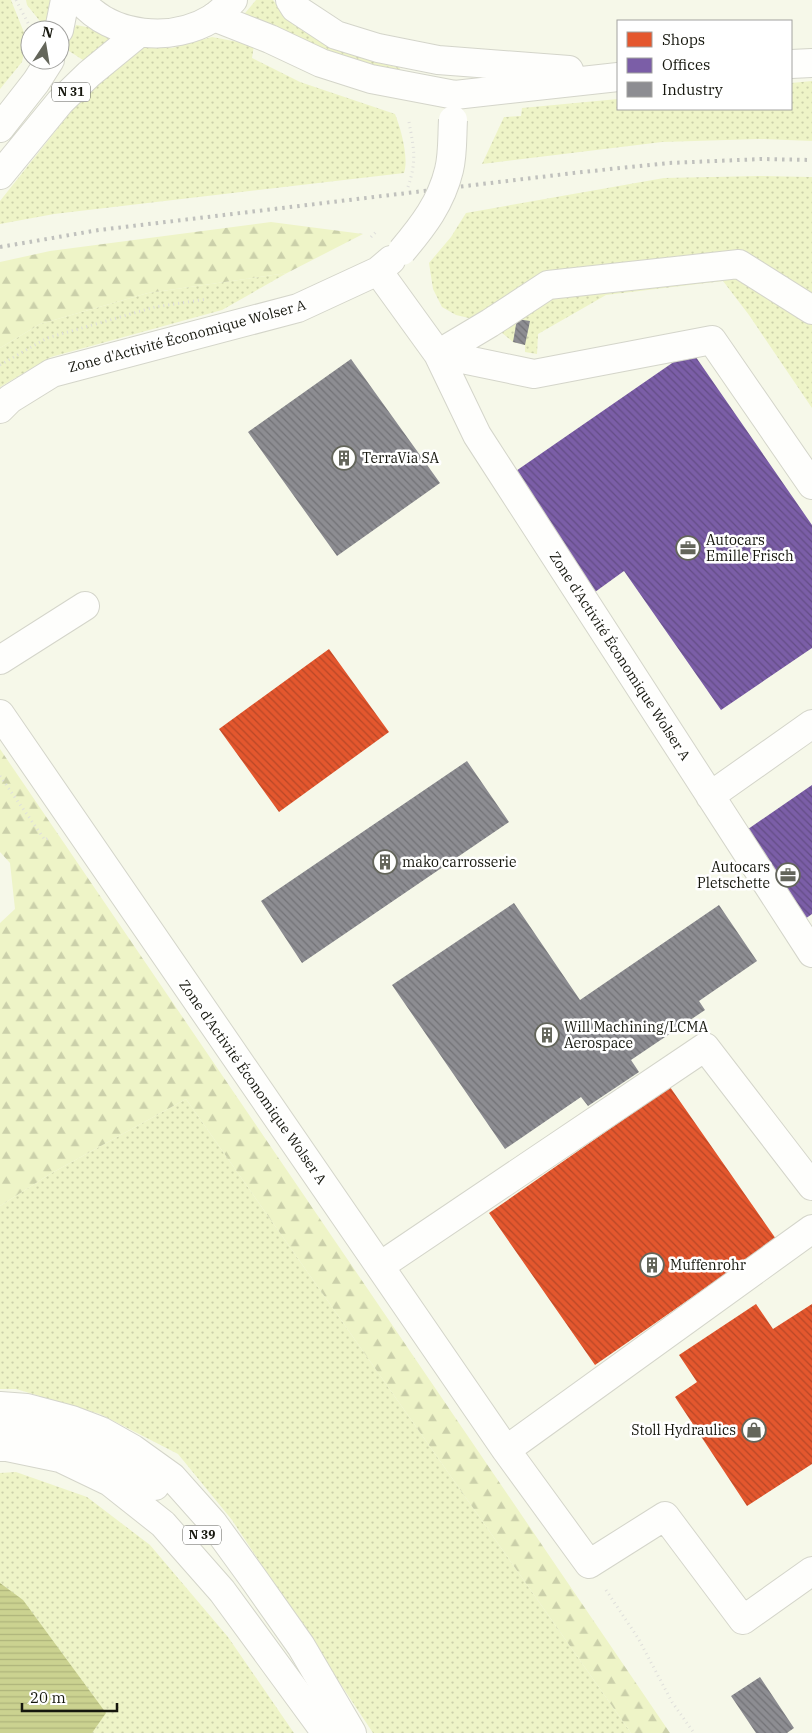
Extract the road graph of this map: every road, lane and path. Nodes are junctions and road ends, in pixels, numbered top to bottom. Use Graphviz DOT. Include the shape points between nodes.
graph roads {
  1 [pos="16,0"];
  2 [pos="65,0"];
  3 [pos="80,0"];
  4 [pos="290,0"];
  5 [pos="223,9"];
  6 [pos="27,20"];
  7 [pos="61,20"];
  8 [pos="139,33"];
  9 [pos="438,60"];
  10 [pos="812,63"];
  11 [pos="792,64"];
  12 [pos="44,70"];
  13 [pos="617,73"];
  14 [pos="617,78"];
  15 [pos="454,107"];
  16 [pos="409,122"];
  17 [pos="0,128"];
  18 [pos="6,168"];
  19 [pos="406,192"];
  20 [pos="382,224"];
  21 [pos="366,241"];
  22 [pos="378,271"];
  23 [pos="212,298"];
  24 [pos="812,310"];
  25 [pos="438,354"];
  26 [pos="0,365"];
  27 [pos="0,409"];
  28 [pos="812,485"];
  29 [pos="85,606"];
  30 [pos="0,660"];
  31 [pos="0,714"];
  32 [pos="812,724"];
  33 [pos="710,796"];
  34 [pos="812,953"];
  35 [pos="812,1186"];
  36 [pos="812,1229"];
  37 [pos="380,1266"];
  38 [pos="0,1406"];
  39 [pos="0,1429"];
  40 [pos="0,1447"];
  41 [pos="506,1450"];
  42 [pos="588,1564"];
  43 [pos="812,1571"];
  44 [pos="326,1733"];
  45 [pos="331,1733"];
  46 [pos="352,1733"];
  47 [pos="694,1733"];
  1 -- 6 [label="path"];
  2 -- 7 [label="main road"];
  3 -- 8 [label="main road" via="86,8 111,24"];
  4 -- 9 [label="main road" via="295,8 336,35 378,48"];
  5 -- 8 [label="main road" via="191,29 165,34"];
  5 -- 15 [label="main road" via="270,39 321,63"];
  8 -- 18 [label="main road, N 31" via="66,97"];
  9 -- 13 [label="main road"];
  9 -- 15 [label="main road"];
  10 -- 11 [label="main road"];
  12 -- 17 [label="main road, N 31"];
  14 -- 15 [label="main road"];
  15 -- 22 [label="main road, Zone d'Activité Économique Wolser A, bridge" via="449,170 439,200 402,251"];
  16 -- 19 [label="path, bridge" via="415,156"];
  20 -- 21 [label="path, bridge"];
  22 -- 25 [label="main road, Zone d'Activité Économique Wolser A"];
  22 -- 27 [label="main road, Zone d'Activité Économique Wolser A" via="298,308 52,373 10,399"];
  23 -- 26 [label="path" via="155,307 47,338"];
  24 -- 25 [label="main road" via="739,264 548,285"];
  25 -- 28 [label="main road" via="534,374 712,340"];
  25 -- 33 [label="main road, Zone d'Activité Économique Wolser A" via="477,435"];
  29 -- 30 [label="main road"];
  31 -- 37 [label="main road, Zone d'Activité Économique Wolser A"];
  32 -- 33 [label="main road"];
  33 -- 34 [label="main road, Zone d'Activité Économique Wolser A"];
  35 -- 37 [label="main road" via="705,1047"];
  36 -- 41 [label="main road"];
  37 -- 41 [label="main road, Zone d'Activité Économique Wolser A"];
  38 -- 46 [label="main road, N 39" via="27,1408 101,1431 172,1477 213,1523 301,1646"];
  39 -- 45 [label="main road, N 39" via="55,1437 100,1453 153,1484 193,1523 236,1582"];
  40 -- 44 [label="main road" via="60,1458 110,1482 163,1524 222,1591"];
  41 -- 42 [label="main road, Zone d'Activité Économique Wolser A"];
  42 -- 43 [label="main road" via="665,1516 743,1620"];
  42 -- 47 [label="path" via="638,1638 672,1702"];
}
